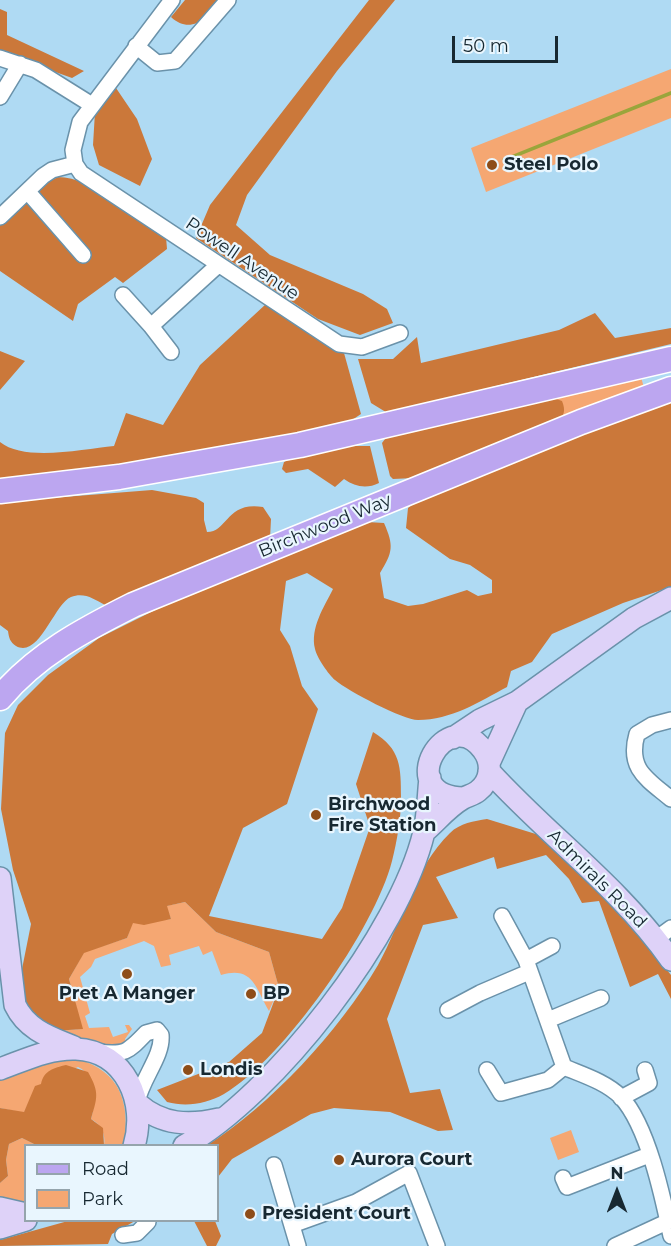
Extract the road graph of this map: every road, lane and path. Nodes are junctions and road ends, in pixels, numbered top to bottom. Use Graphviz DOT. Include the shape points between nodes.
graph roads {
  1 [pos="172,0"];
  2 [pos="228,0"];
  3 [pos="136,46"];
  4 [pos="0,58"];
  5 [pos="20,64"];
  6 [pos="0,97"];
  7 [pos="92,105"];
  8 [pos="75,164"];
  9 [pos="28,192"];
  10 [pos="0,217"];
  11 [pos="83,255"];
  12 [pos="217,266"];
  13 [pos="123,295"];
  14 [pos="150,326"];
  15 [pos="400,333"];
  16 [pos="171,352"];
  17 [pos="671,358"];
  18 [pos="671,389"];
  19 [pos="0,491"];
  20 [pos="671,598"];
  21 [pos="0,698"];
  22 [pos="517,702"];
  23 [pos="671,720"];
  24 [pos="453,738"];
  25 [pos="489,767"];
  26 [pos="430,778"];
  27 [pos="466,797"];
  28 [pos="671,799"];
  29 [pos="518,803"];
  30 [pos="424,832"];
  31 [pos="0,878"];
  32 [pos="502,916"];
  33 [pos="664,933"];
  34 [pos="552,946"];
  35 [pos="671,960"];
  36 [pos="527,966"];
  37 [pos="601,998"];
  38 [pos="452,1003"];
  39 [pos="548,1020"];
  40 [pos="86,1051"];
  41 [pos="564,1067"];
  42 [pos="0,1069"];
  43 [pos="487,1070"];
  44 [pos="645,1070"];
  45 [pos="621,1098"];
  46 [pos="137,1103"];
  47 [pos="223,1118"];
  48 [pos="134,1144"];
  49 [pos="187,1144"];
  50 [pos="649,1155"];
  51 [pos="274,1165"];
  52 [pos="563,1178"];
  53 [pos="0,1208"];
  54 [pos="24,1214"];
  55 [pos="24,1221"];
  56 [pos="292,1225"];
  57 [pos="670,1226"];
  58 [pos="0,1228"];
  59 [pos="298,1246"];
  60 [pos="437,1246"];
  61 [pos="615,1246"];
  1 -- 3 [label="street"];
  2 -- 3 [label="street" via="175,61 158,63"];
  3 -- 7 [label="street"];
  4 -- 5 [label="street"];
  5 -- 6 [label="street"];
  5 -- 7 [label="street"];
  7 -- 8 [label="street" via="75,137"];
  8 -- 9 [label="street" via="52,170"];
  8 -- 12 [label="street, Powell Avenue" via="91,182"];
  9 -- 10 [label="street"];
  9 -- 11 [label="street"];
  12 -- 14 [label="street"];
  12 -- 15 [label="street, Powell Avenue" via="339,344 362,347"];
  13 -- 14 [label="street"];
  14 -- 16 [label="street"];
  17 -- 19 [label="main road" via="300,445 119,477"];
  18 -- 21 [label="main road, Birchwood Way" via="133,605 45,655"];
  20 -- 22 [label="street" via="634,618"];
  22 -- 24 [label="street"];
  22 -- 25 [label="street"];
  23 -- 28 [label="street" via="637,734 633,754 642,774"];
  24 -- 25 [label="street" via="463,737 480,746"];
  24 -- 26 [label="street" via="434,749 428,767"];
  25 -- 27 [label="street" via="483,786"];
  25 -- 29 [label="street, Admirals Road"];
  26 -- 27 [label="street" via="443,794"];
  26 -- 30 [label="street"];
  27 -- 29 [label="street"];
  27 -- 30 [label="street"];
  29 -- 33 [label="street, Admirals Road"];
  30 -- 47 [label="street" via="407,879 346,986 270,1077"];
  31 -- 40 [label="street" via="15,1005 20,1016 39,1032"];
  32 -- 36 [label="street"];
  33 -- 35 [label="street, Admirals Road"];
  34 -- 36 [label="street"];
  36 -- 38 [label="street"];
  36 -- 39 [label="street"];
  37 -- 39 [label="street"];
  39 -- 41 [label="street"];
  40 -- 42 [label="street" via="44,1053"];
  40 -- 46 [label="street" via="109,1060 123,1073"];
  40 -- 46 [label="street" via="124,1053 146,1033 157,1030 161,1035 159,1055 145,1076"];
  41 -- 43 [label="street" via="548,1080 501,1093"];
  41 -- 45 [label="street" via="605,1085"];
  44 -- 45 [label="street" via="649,1083"];
  45 -- 50 [label="street" via="634,1116"];
  46 -- 47 [label="street" via="170,1122 189,1124"];
  46 -- 48 [label="street"];
  47 -- 49 [label="street"];
  50 -- 52 [label="street" via="567,1187"];
  50 -- 57 [label="street"];
  51 -- 56 [label="street"];
  53 -- 54 [label="street"];
  55 -- 58 [label="street"];
  56 -- 59 [label="street"];
  56 -- 60 [label="street" via="356,1202 409,1173"];
  57 -- 61 [label="street"];
}
